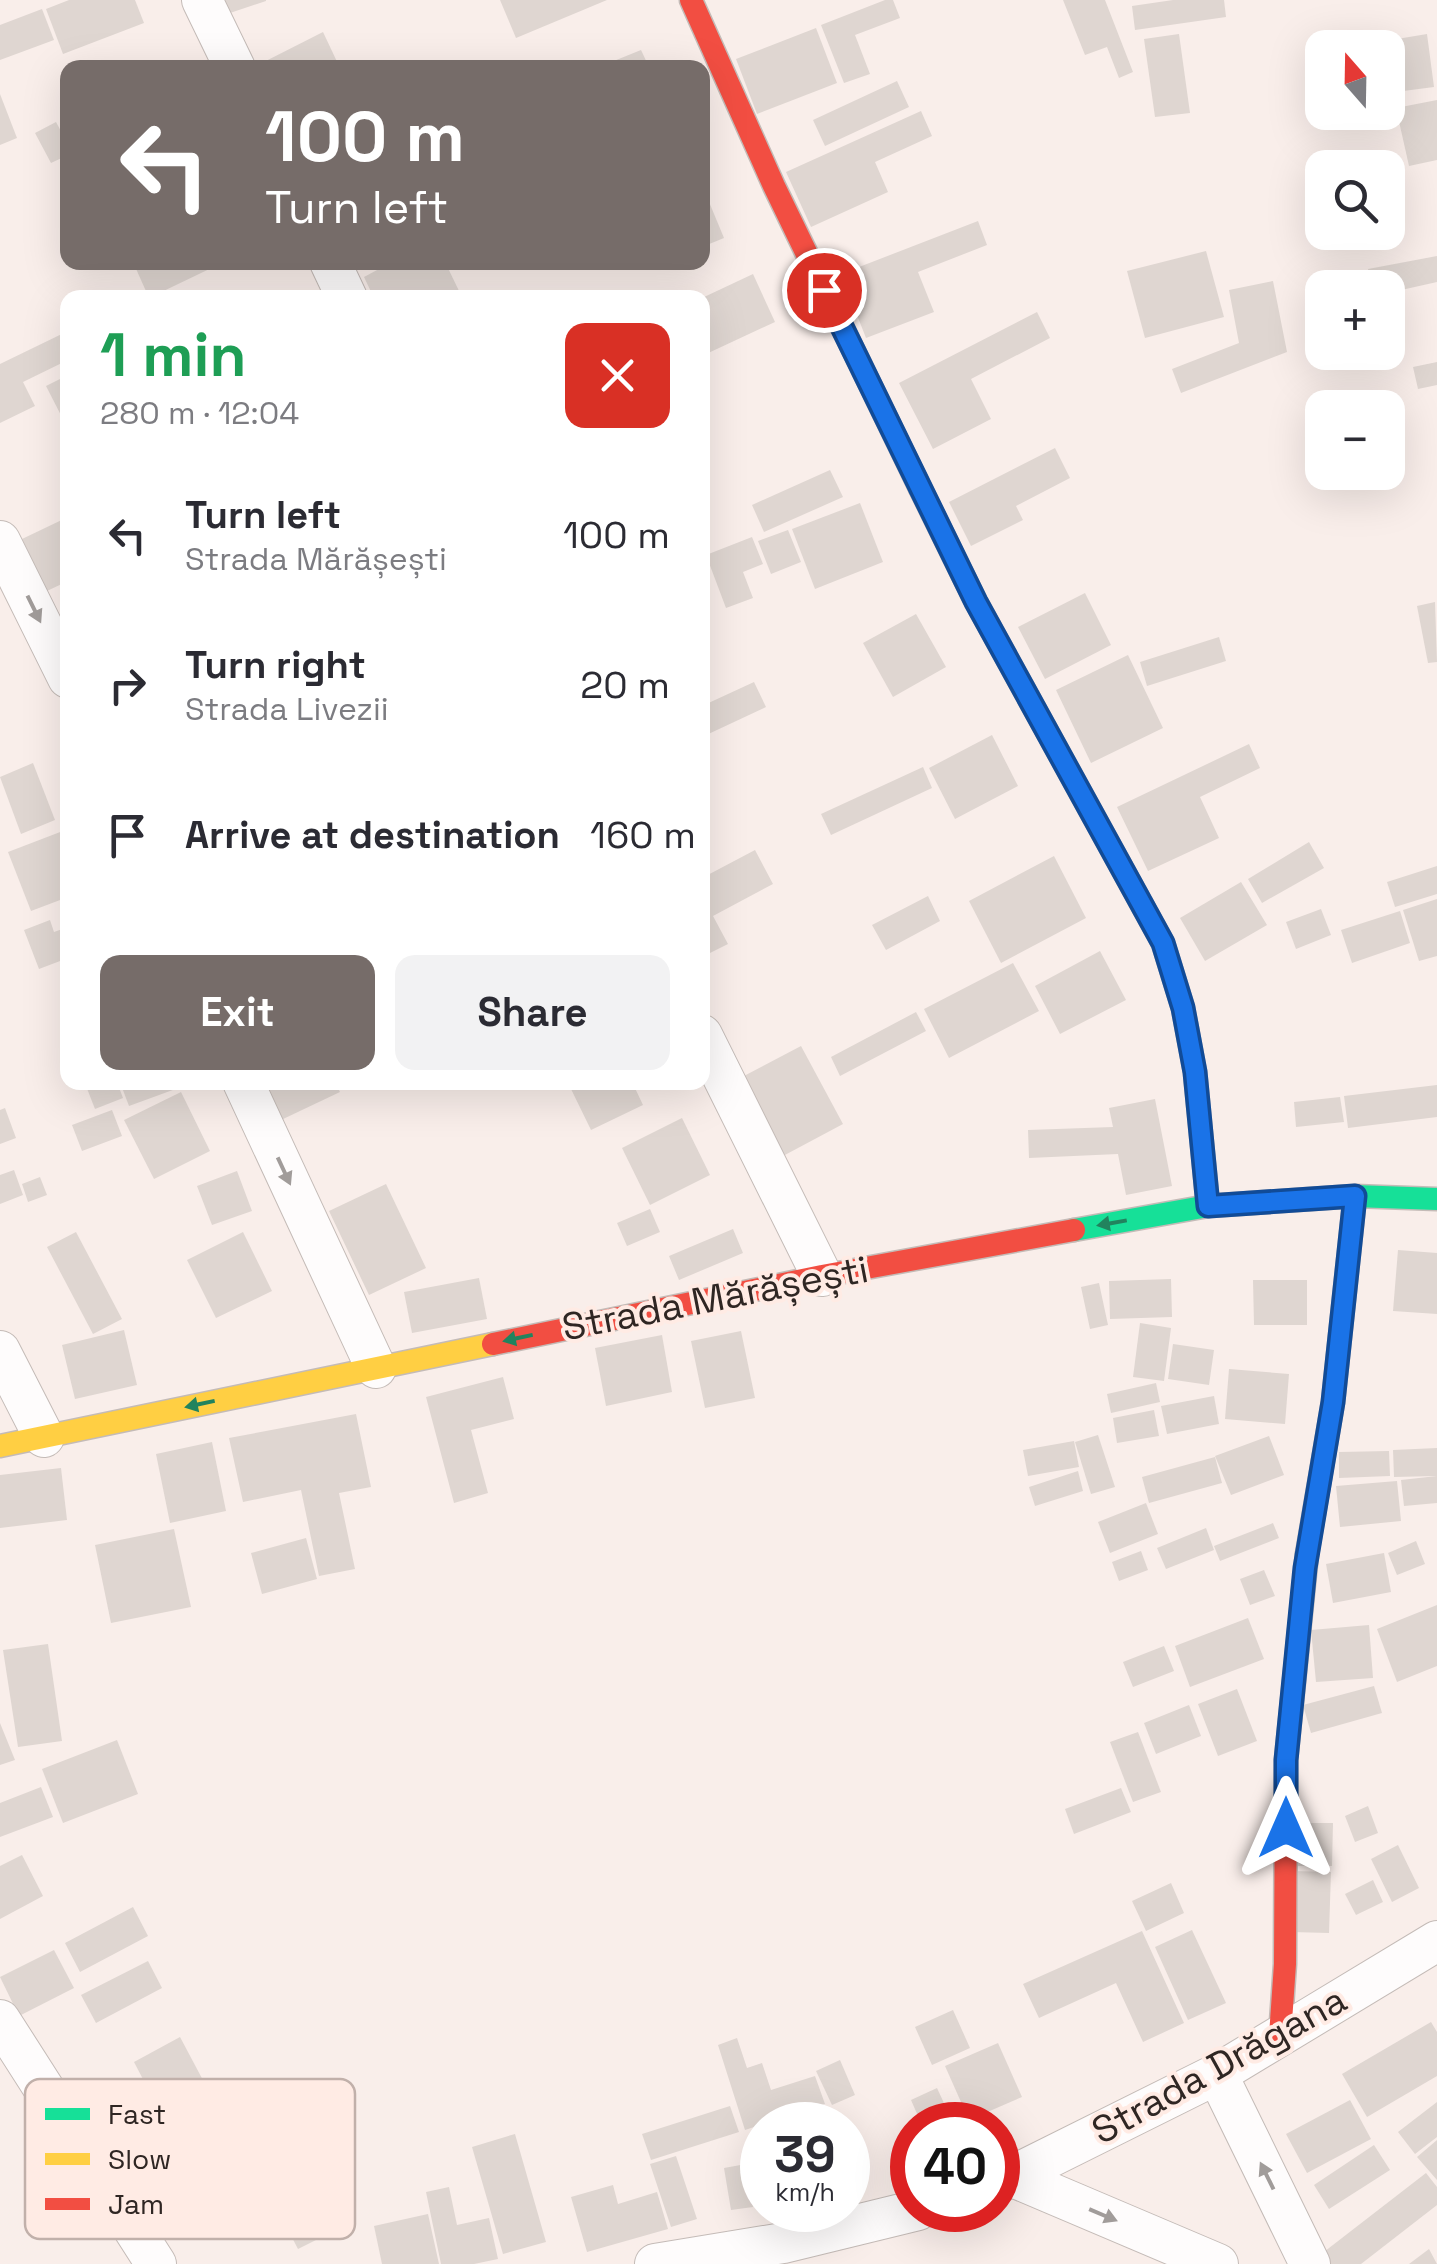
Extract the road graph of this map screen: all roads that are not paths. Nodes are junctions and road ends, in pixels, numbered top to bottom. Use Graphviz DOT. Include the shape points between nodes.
graph roads {
  1 [pos="202,0"];
  2 [pos="691,0"];
  3 [pos="230,60"];
  4 [pos="0,541"];
  5 [pos="60,662"];
  6 [pos="710,1051"];
  7 [pos="247,1090"];
  8 [pos="1355,1196"];
  9 [pos="1437,1199"];
  10 [pos="1208,1206"];
  11 [pos="822,1276"];
  12 [pos="0,1351"];
  13 [pos="376,1368"];
  14 [pos="44,1437"];
  15 [pos="0,1446"];
  16 [pos="1437,1940"];
  17 [pos="0,2020"];
  18 [pos="1280,2036"];
  19 [pos="1217,2074"];
  20 [pos="38,2079"];
  21 [pos="1020,2173"];
  22 [pos="1020,2186"];
  23 [pos="890,2217"];
  24 [pos="140,2239"];
  25 [pos="156,2264"];
  26 [pos="655,2264"];
  27 [pos="1218,2264"];
  28 [pos="1310,2264"];
  1 -- 3 [label="street"];
  2 -- 10 [label="street" via="976,602 1163,943 1195,1072"];
  4 -- 5 [label="street, one-way"];
  6 -- 11 [label="street"];
  7 -- 13 [label="street, one-way"];
  8 -- 9 [label="street, Strada Mărășești"];
  8 -- 10 [label="street, Strada Mărășești"];
  8 -- 18 [label="street" via="1286,1760"];
  10 -- 11 [label="street, Strada Mărășești, one-way"];
  11 -- 13 [label="street, Strada Mărășești, one-way"];
  12 -- 14 [label="street"];
  13 -- 14 [label="street, Strada Mărășești, one-way"];
  14 -- 15 [label="street, Strada Mărășești"];
  16 -- 18 [label="street, Strada Drăgana"];
  17 -- 20 [label="street"];
  18 -- 19 [label="street, Strada Drăgana"];
  19 -- 21 [label="street, Strada Drăgana"];
  28 -- 19 [label="street, one-way"];
  22 -- 27 [label="street, one-way"];
  23 -- 26 [label="street"];
  24 -- 25 [label="street"];
}
